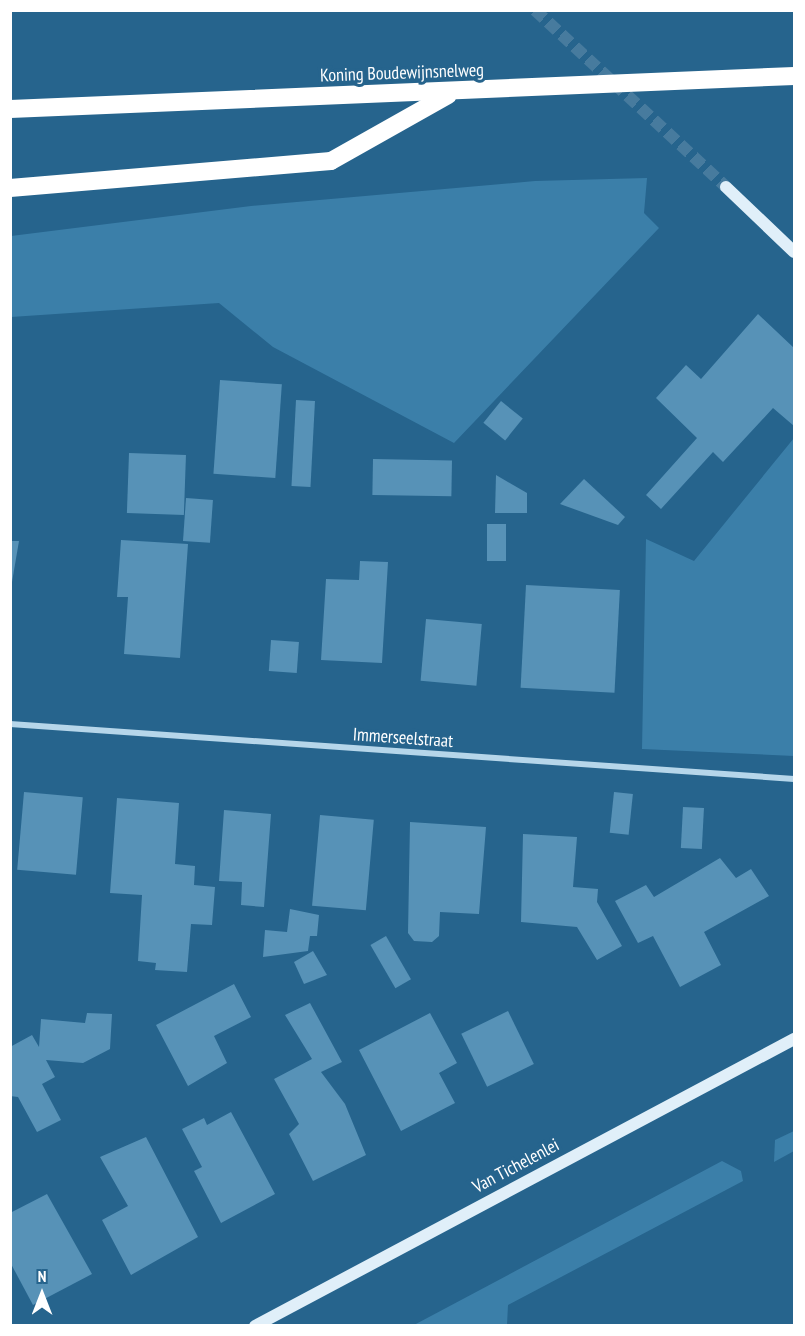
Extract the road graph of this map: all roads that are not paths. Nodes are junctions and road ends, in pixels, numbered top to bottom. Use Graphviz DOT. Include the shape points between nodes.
graph roads {
  1 [pos="795,76"];
  2 [pos="452,92"];
  3 [pos="10,109"];
  4 [pos="726,187"];
  5 [pos="10,188"];
  6 [pos="795,252"];
  7 [pos="10,724"];
  8 [pos="795,779"];
  9 [pos="795,1039"];
  10 [pos="255,1326"];
  1 -- 2 [label="highway, Koning Boudewijnsnelweg"];
  2 -- 3 [label="highway, Koning Boudewijnsnelweg"];
  2 -- 5 [label="highway" via="331,161"];
  4 -- 6 [label="street"];
  7 -- 8 [label="street, Immerseelstraat"];
  9 -- 10 [label="street, Van Tichelenlei"];
}
